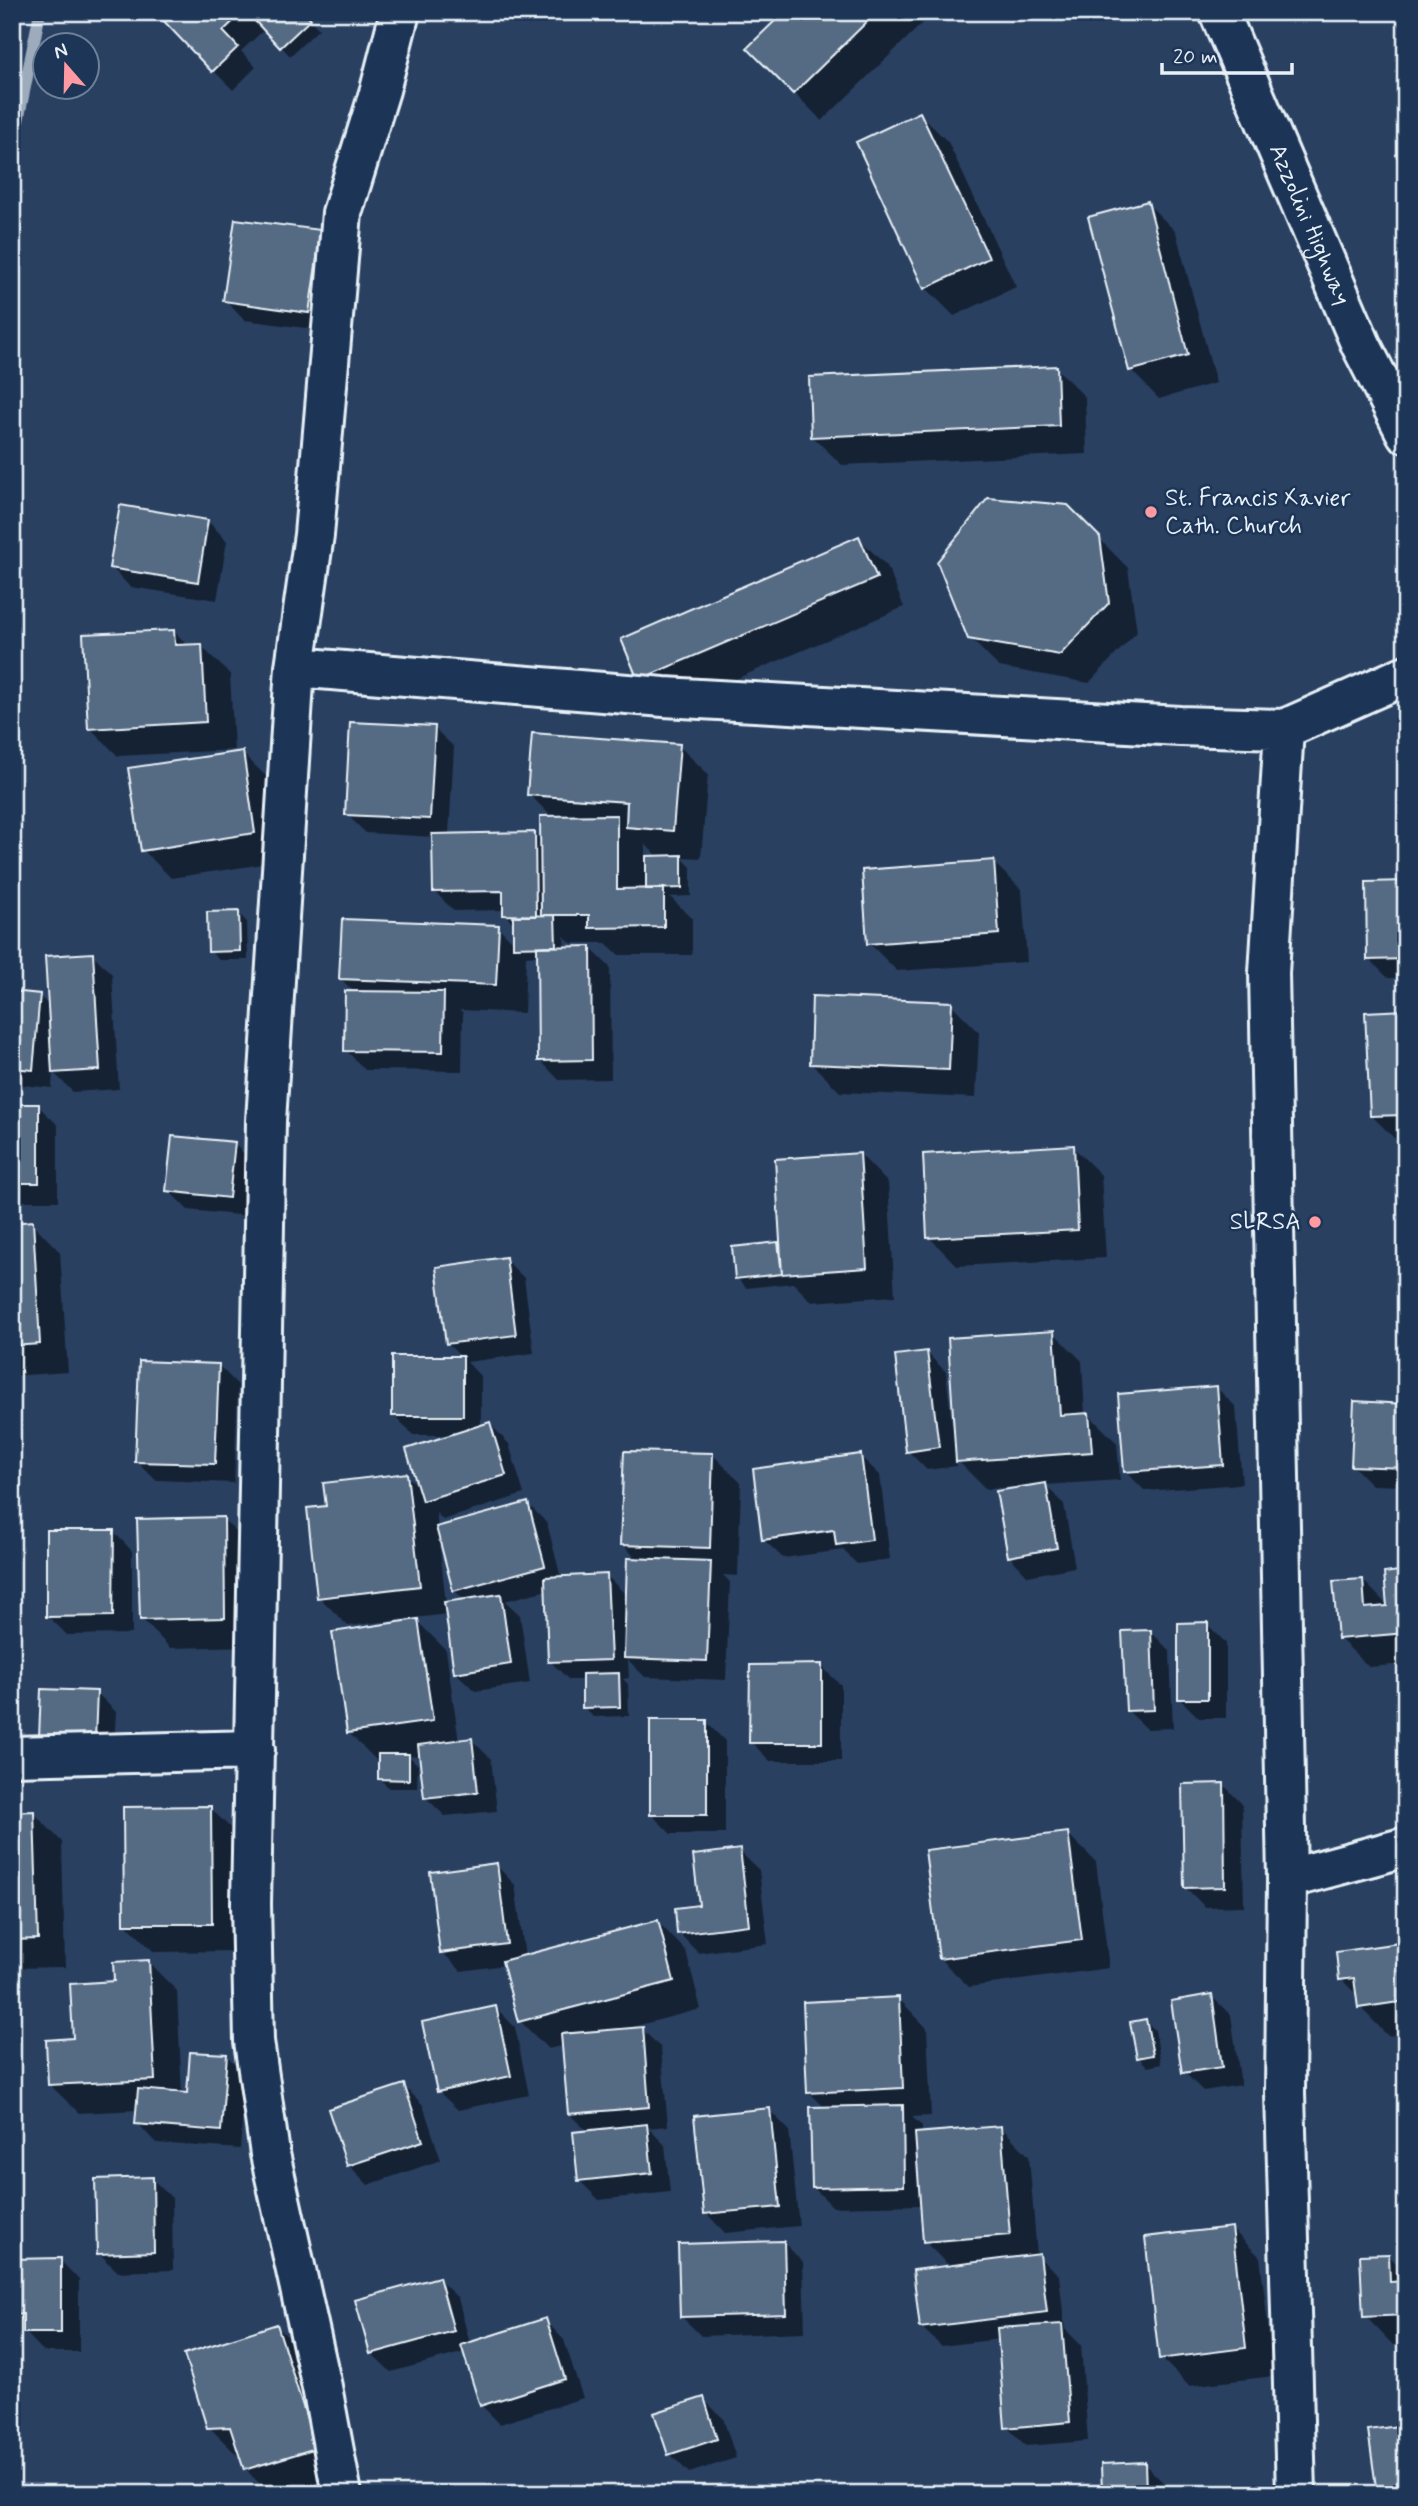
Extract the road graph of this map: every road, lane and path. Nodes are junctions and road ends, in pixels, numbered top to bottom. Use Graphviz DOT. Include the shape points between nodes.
graph roads {
  1 [pos="400,12"];
  2 [pos="1219,12"];
  3 [pos="1406,433"];
  4 [pos="295,667"];
  5 [pos="1406,675"];
  6 [pos="1284,730"];
  7 [pos="255,1750"];
  8 [pos="12,1756"];
  9 [pos="1406,1847"];
  10 [pos="1287,1878"];
  11 [pos="342,2494"];
  12 [pos="1296,2494"];
  1 -- 4 [label="street" via="342,213 314,534"];
  2 -- 3 [label="street, Azzolini Highway" via="1361,345"];
  4 -- 6 [label="street" via="664,697"];
  4 -- 7 [label="street" via="266,1121"];
  5 -- 6 [label="street"];
  6 -- 10 [label="street" via="1269,973"];
  7 -- 8 [label="street"];
  7 -- 11 [label="street" via="254,2041 270,2154"];
  9 -- 10 [label="street"];
  10 -- 12 [label="street" via="1285,2092"];
}
